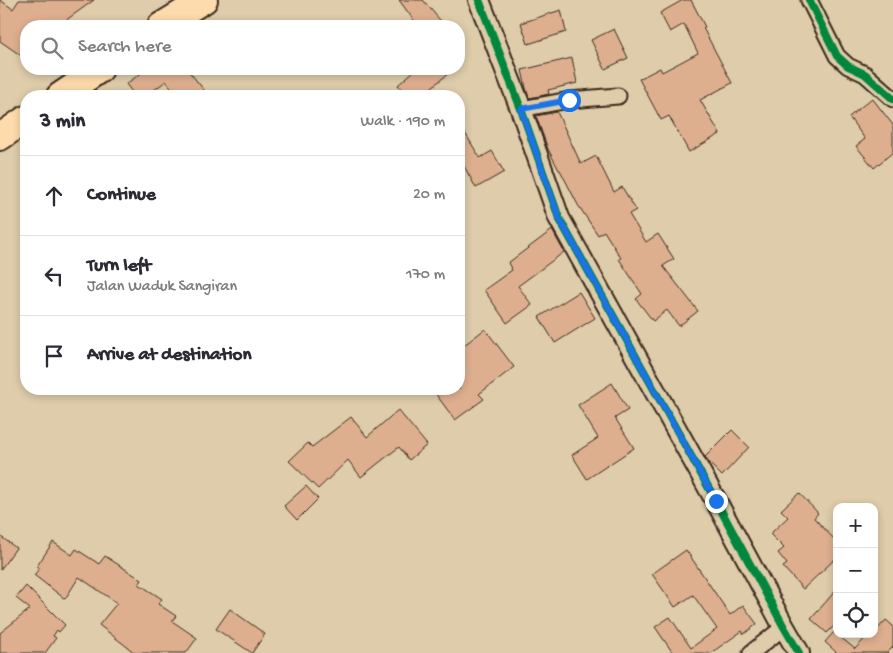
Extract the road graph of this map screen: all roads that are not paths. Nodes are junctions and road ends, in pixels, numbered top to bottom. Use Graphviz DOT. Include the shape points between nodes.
graph roads {
  1 [pos="204,0"];
  2 [pos="479,0"];
  3 [pos="809,0"];
  4 [pos="172,20"];
  5 [pos="91,75"];
  6 [pos="69,90"];
  7 [pos="618,96"];
  8 [pos="893,99"];
  9 [pos="521,109"];
  10 [pos="20,123"];
  11 [pos="0,138"];
  12 [pos="784,627"];
  13 [pos="751,653"];
  14 [pos="799,653"];
  1 -- 4 [label="highway"];
  2 -- 9 [label="street"];
  3 -- 8 [label="street" via="837,56 865,74"];
  5 -- 6 [label="highway"];
  7 -- 9 [label="street" via="569,100"];
  9 -- 12 [label="street" via="559,218"];
  10 -- 11 [label="highway"];
  12 -- 13 [label="street"];
  12 -- 14 [label="street"];
}
